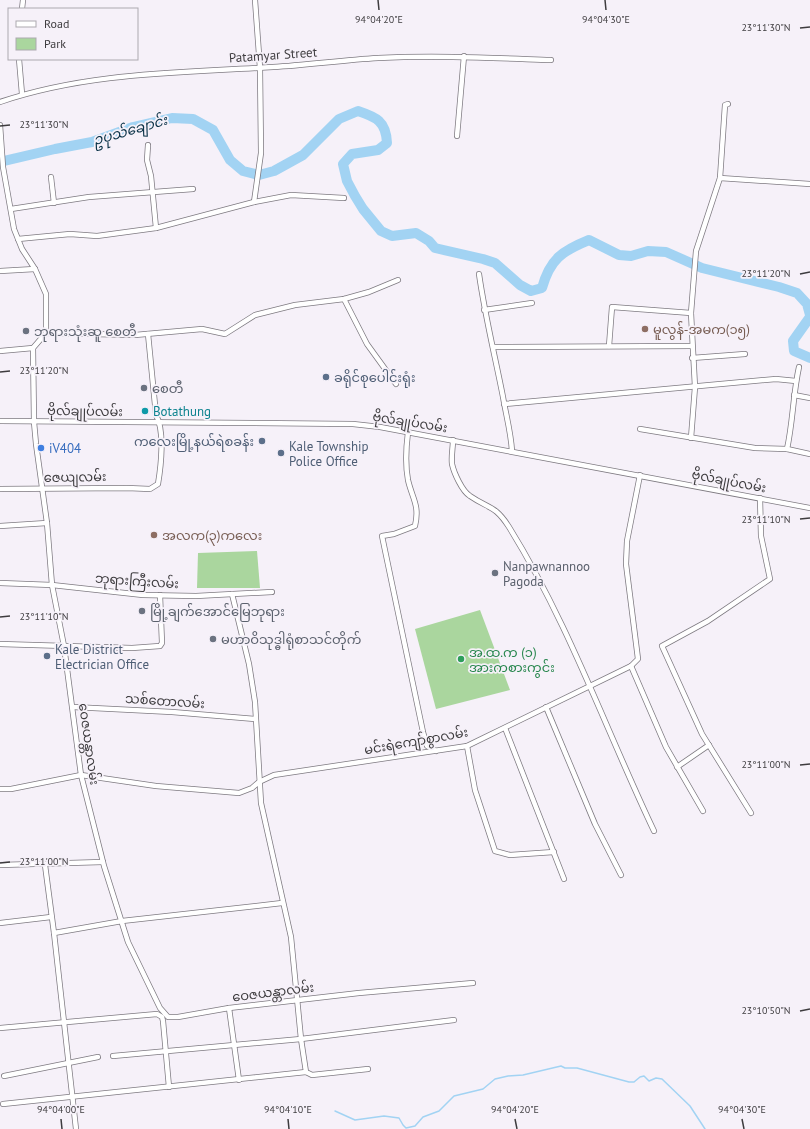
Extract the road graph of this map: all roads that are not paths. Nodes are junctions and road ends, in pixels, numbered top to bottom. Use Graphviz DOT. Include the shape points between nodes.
graph roads {
  1 [pos="255,0"];
  2 [pos="464,56"];
  3 [pos="19,60"];
  4 [pos="551,60"];
  5 [pos="260,68"];
  6 [pos="22,94"];
  7 [pos="0,102"];
  8 [pos="728,104"];
  9 [pos="0,126"];
  10 [pos="457,136"];
  11 [pos="148,145"];
  12 [pos="51,177"];
  13 [pos="720,178"];
  14 [pos="810,184"];
  15 [pos="193,189"];
  16 [pos="152,192"];
  17 [pos="344,198"];
  18 [pos="254,202"];
  19 [pos="54,203"];
  20 [pos="11,209"];
  21 [pos="156,228"];
  22 [pos="18,239"];
  23 [pos="36,269"];
  24 [pos="0,271"];
  25 [pos="478,274"];
  26 [pos="398,280"];
  27 [pos="344,299"];
  28 [pos="532,303"];
  29 [pos="484,310"];
  30 [pos="691,313"];
  31 [pos="46,333"];
  32 [pos="148,334"];
  33 [pos="609,346"];
  34 [pos="691,346"];
  35 [pos="494,347"];
  36 [pos="33,348"];
  37 [pos="0,351"];
  38 [pos="745,354"];
  39 [pos="692,358"];
  40 [pos="799,367"];
  41 [pos="796,381"];
  42 [pos="396,384"];
  43 [pos="695,387"];
  44 [pos="794,395"];
  45 [pos="810,398"];
  46 [pos="504,404"];
  47 [pos="0,421"];
  48 [pos="34,422"];
  49 [pos="160,423"];
  50 [pos="640,429"];
  51 [pos="408,432"];
  52 [pos="691,438"];
  53 [pos="453,440"];
  54 [pos="787,449"];
  55 [pos="512,451"];
  56 [pos="810,454"];
  57 [pos="640,475"];
  58 [pos="0,489"];
  59 [pos="42,489"];
  60 [pos="760,498"];
  61 [pos="810,508"];
  62 [pos="47,523"];
  63 [pos="0,526"];
  64 [pos="0,583"];
  65 [pos="52,585"];
  66 [pos="272,592"];
  67 [pos="232,594"];
  68 [pos="160,595"];
  69 [pos="0,644"];
  70 [pos="64,646"];
  71 [pos="631,666"];
  72 [pos="589,685"];
  73 [pos="73,707"];
  74 [pos="546,707"];
  75 [pos="255,719"];
  76 [pos="505,728"];
  77 [pos="709,745"];
  78 [pos="467,746"];
  79 [pos="436,751"];
  80 [pos="677,767"];
  81 [pos="81,774"];
  82 [pos="259,782"];
  83 [pos="0,789"];
  84 [pos="704,811"];
  85 [pos="751,813"];
  86 [pos="654,831"];
  87 [pos="554,852"];
  88 [pos="103,862"];
  89 [pos="0,865"];
  90 [pos="45,865"];
  91 [pos="622,875"];
  92 [pos="564,879"];
  93 [pos="282,903"];
  94 [pos="52,917"];
  95 [pos="122,921"];
  96 [pos="0,923"];
  97 [pos="54,934"];
  98 [pos="473,983"];
  99 [pos="298,1000"];
  100 [pos="229,1008"];
  101 [pos="454,1020"];
  102 [pos="63,1023"];
  103 [pos="0,1028"];
  104 [pos="301,1039"];
  105 [pos="235,1045"];
  106 [pos="165,1052"];
  107 [pos="113,1056"];
  108 [pos="98,1057"];
  109 [pos="68,1063"];
  110 [pos="368,1069"];
  111 [pos="306,1072"];
  112 [pos="4,1076"];
  113 [pos="239,1080"];
  114 [pos="169,1087"];
  115 [pos="72,1096"];
  116 [pos="3,1104"];
  117 [pos="76,1129"];
  1 -- 5 [label="street"];
  2 -- 4 [label="street, Patamyar Street"];
  2 -- 5 [label="street, Patamyar Street" via="379,58"];
  2 -- 10 [label="street"];
  3 -- 6 [label="street"];
  5 -- 6 [label="street, Patamyar Street" via="146,74 63,84"];
  5 -- 18 [label="street" via="261,153"];
  6 -- 7 [label="street, Patamyar Street"];
  8 -- 13 [label="street" via="725,105"];
  9 -- 20 [label="street" via="3,167"];
  11 -- 16 [label="street" via="147,160"];
  12 -- 19 [label="street"];
  13 -- 14 [label="street"];
  13 -- 30 [label="street" via="696,251"];
  15 -- 16 [label="street"];
  16 -- 19 [label="street"];
  16 -- 21 [label="street"];
  17 -- 18 [label="street" via="291,194"];
  18 -- 21 [label="street"];
  19 -- 20 [label="street"];
  20 -- 22 [label="street"];
  21 -- 22 [label="street" via="97,236 70,234"];
  22 -- 23 [label="street"];
  23 -- 24 [label="street"];
  23 -- 31 [label="street" via="46,294"];
  25 -- 29 [label="street"];
  26 -- 27 [label="street"];
  27 -- 32 [label="street" via="295,305 255,315 225,334 202,329"];
  27 -- 42 [label="street" via="367,344"];
  28 -- 29 [label="street"];
  29 -- 35 [label="street"];
  30 -- 33 [label="street" via="612,307"];
  30 -- 34 [label="street"];
  31 -- 32 [label="street"];
  31 -- 36 [label="street"];
  32 -- 49 [label="street" via="156,415"];
  33 -- 34 [label="street"];
  33 -- 35 [label="street"];
  34 -- 39 [label="street"];
  35 -- 46 [label="street"];
  36 -- 37 [label="street"];
  36 -- 48 [label="street, ဝေဇယန္တာလမ်း"];
  38 -- 39 [label="street"];
  39 -- 43 [label="street"];
  40 -- 41 [label="street"];
  41 -- 43 [label="street" via="776,378"];
  41 -- 44 [label="street"];
  43 -- 46 [label="street"];
  43 -- 52 [label="street"];
  44 -- 45 [label="street"];
  44 -- 54 [label="street"];
  46 -- 55 [label="street"];
  47 -- 48 [label="street, ဗိုလ်ချုပ်လမ်း"];
  48 -- 49 [label="street, ဗိုလ်ချုပ်လမ်း"];
  48 -- 59 [label="street, ဝေဇယန္တာလမ်း"];
  49 -- 51 [label="street, ဗိုလ်ချုပ်လမ်း" via="353,424"];
  49 -- 59 [label="street, ဇေယျလမ်း" via="158,484 150,490"];
  50 -- 52 [label="street"];
  51 -- 53 [label="street, ဗိုလ်ချုပ်လမ်း"];
  51 -- 79 [label="street" via="408,480 418,514 415,526 382,536 423,732 427,746"];
  52 -- 54 [label="street" via="755,448"];
  53 -- 55 [label="street, ဗိုလ်ချုပ်လမ်း"];
  53 -- 72 [label="street" via="452,464 460,482 468,495 496,510 508,527 555,614"];
  54 -- 56 [label="street"];
  55 -- 57 [label="street, ဗိုလ်ချုပ်လမ်း"];
  57 -- 60 [label="street, ဗိုလ်ချုပ်လမ်း"];
  57 -- 71 [label="street" via="627,541 626,564 638,658"];
  58 -- 59 [label="street, ဇေယျလမ်း"];
  59 -- 62 [label="street, ဝေဇယန္တာလမ်း"];
  60 -- 61 [label="street, ဗိုလ်ချုပ်လမ်း"];
  60 -- 77 [label="street" via="761,536 770,579 708,621 662,646"];
  62 -- 63 [label="street"];
  62 -- 65 [label="street, ဝေဇယန္တာလမ်း"];
  64 -- 65 [label="street, ဘုရားကြီးလမ်း"];
  65 -- 68 [label="street, ဘုရားကြီးလမ်း"];
  65 -- 70 [label="street, ဝေဇယန္တာလမ်း"];
  66 -- 67 [label="street, ဘုရားကြီးလမ်း"];
  67 -- 68 [label="street, ဘုရားကြီးလမ်း"];
  67 -- 75 [label="street" via="249,664"];
  68 -- 70 [label="street" via="160,646"];
  69 -- 70 [label="street"];
  70 -- 73 [label="street, ဝေဇယန္တာလမ်း"];
  71 -- 72 [label="street, မင်းရဲကျော်စွာလမ်း"];
  71 -- 80 [label="street"];
  72 -- 74 [label="street, မင်းရဲကျော်စွာလမ်း"];
  72 -- 86 [label="street"];
  73 -- 75 [label="street, သစ်တောလမ်း"];
  73 -- 81 [label="street, ဝေဇယန္တာလမ်း"];
  74 -- 76 [label="street, မင်းရဲကျော်စွာလမ်း"];
  74 -- 91 [label="street" via="595,824"];
  75 -- 82 [label="street"];
  76 -- 78 [label="street, မင်းရဲကျော်စွာလမ်း"];
  76 -- 87 [label="street"];
  77 -- 80 [label="street"];
  77 -- 85 [label="street"];
  78 -- 79 [label="street, မင်းရဲကျော်စွာလမ်း"];
  78 -- 87 [label="street" via="475,790 495,851 510,855"];
  79 -- 82 [label="street, မင်းရဲကျော်စွာလမ်း" via="274,775"];
  80 -- 84 [label="street"];
  81 -- 82 [label="street, မင်းရဲကျော်စွာလမ်း" via="156,786 239,793"];
  81 -- 83 [label="street, မင်းရဲကျော်စွာလမ်း" via="11,789"];
  81 -- 88 [label="street, ဝေဇယန္တာလမ်း"];
  82 -- 93 [label="street"];
  87 -- 92 [label="street"];
  88 -- 90 [label="street"];
  88 -- 95 [label="street, ဝေဇယန္တာလမ်း"];
  89 -- 90 [label="street"];
  90 -- 94 [label="street"];
  93 -- 95 [label="street"];
  93 -- 99 [label="street" via="291,937"];
  94 -- 96 [label="street"];
  94 -- 97 [label="street"];
  95 -- 97 [label="street"];
  95 -- 100 [label="street, ဝေဇယန္တာလမ်း" via="138,965 160,1008 168,1017 178,1018"];
  97 -- 102 [label="street"];
  98 -- 99 [label="street, ဝေဇယန္တာလမ်း"];
  99 -- 100 [label="street, ဝေဇယန္တာလမ်း"];
  99 -- 104 [label="street"];
  100 -- 105 [label="street"];
  101 -- 104 [label="street"];
  102 -- 103 [label="street"];
  102 -- 106 [label="street" via="158,1014 162,1016 163,1021"];
  102 -- 109 [label="street"];
  104 -- 105 [label="street"];
  104 -- 111 [label="street"];
  105 -- 106 [label="street"];
  105 -- 113 [label="street"];
  106 -- 107 [label="street"];
  106 -- 114 [label="street"];
  108 -- 109 [label="street"];
  109 -- 112 [label="street"];
  109 -- 115 [label="street"];
  110 -- 111 [label="street" via="312,1075"];
  111 -- 113 [label="street"];
  113 -- 114 [label="street"];
  114 -- 115 [label="street"];
  115 -- 116 [label="street"];
  115 -- 117 [label="street"];
}
